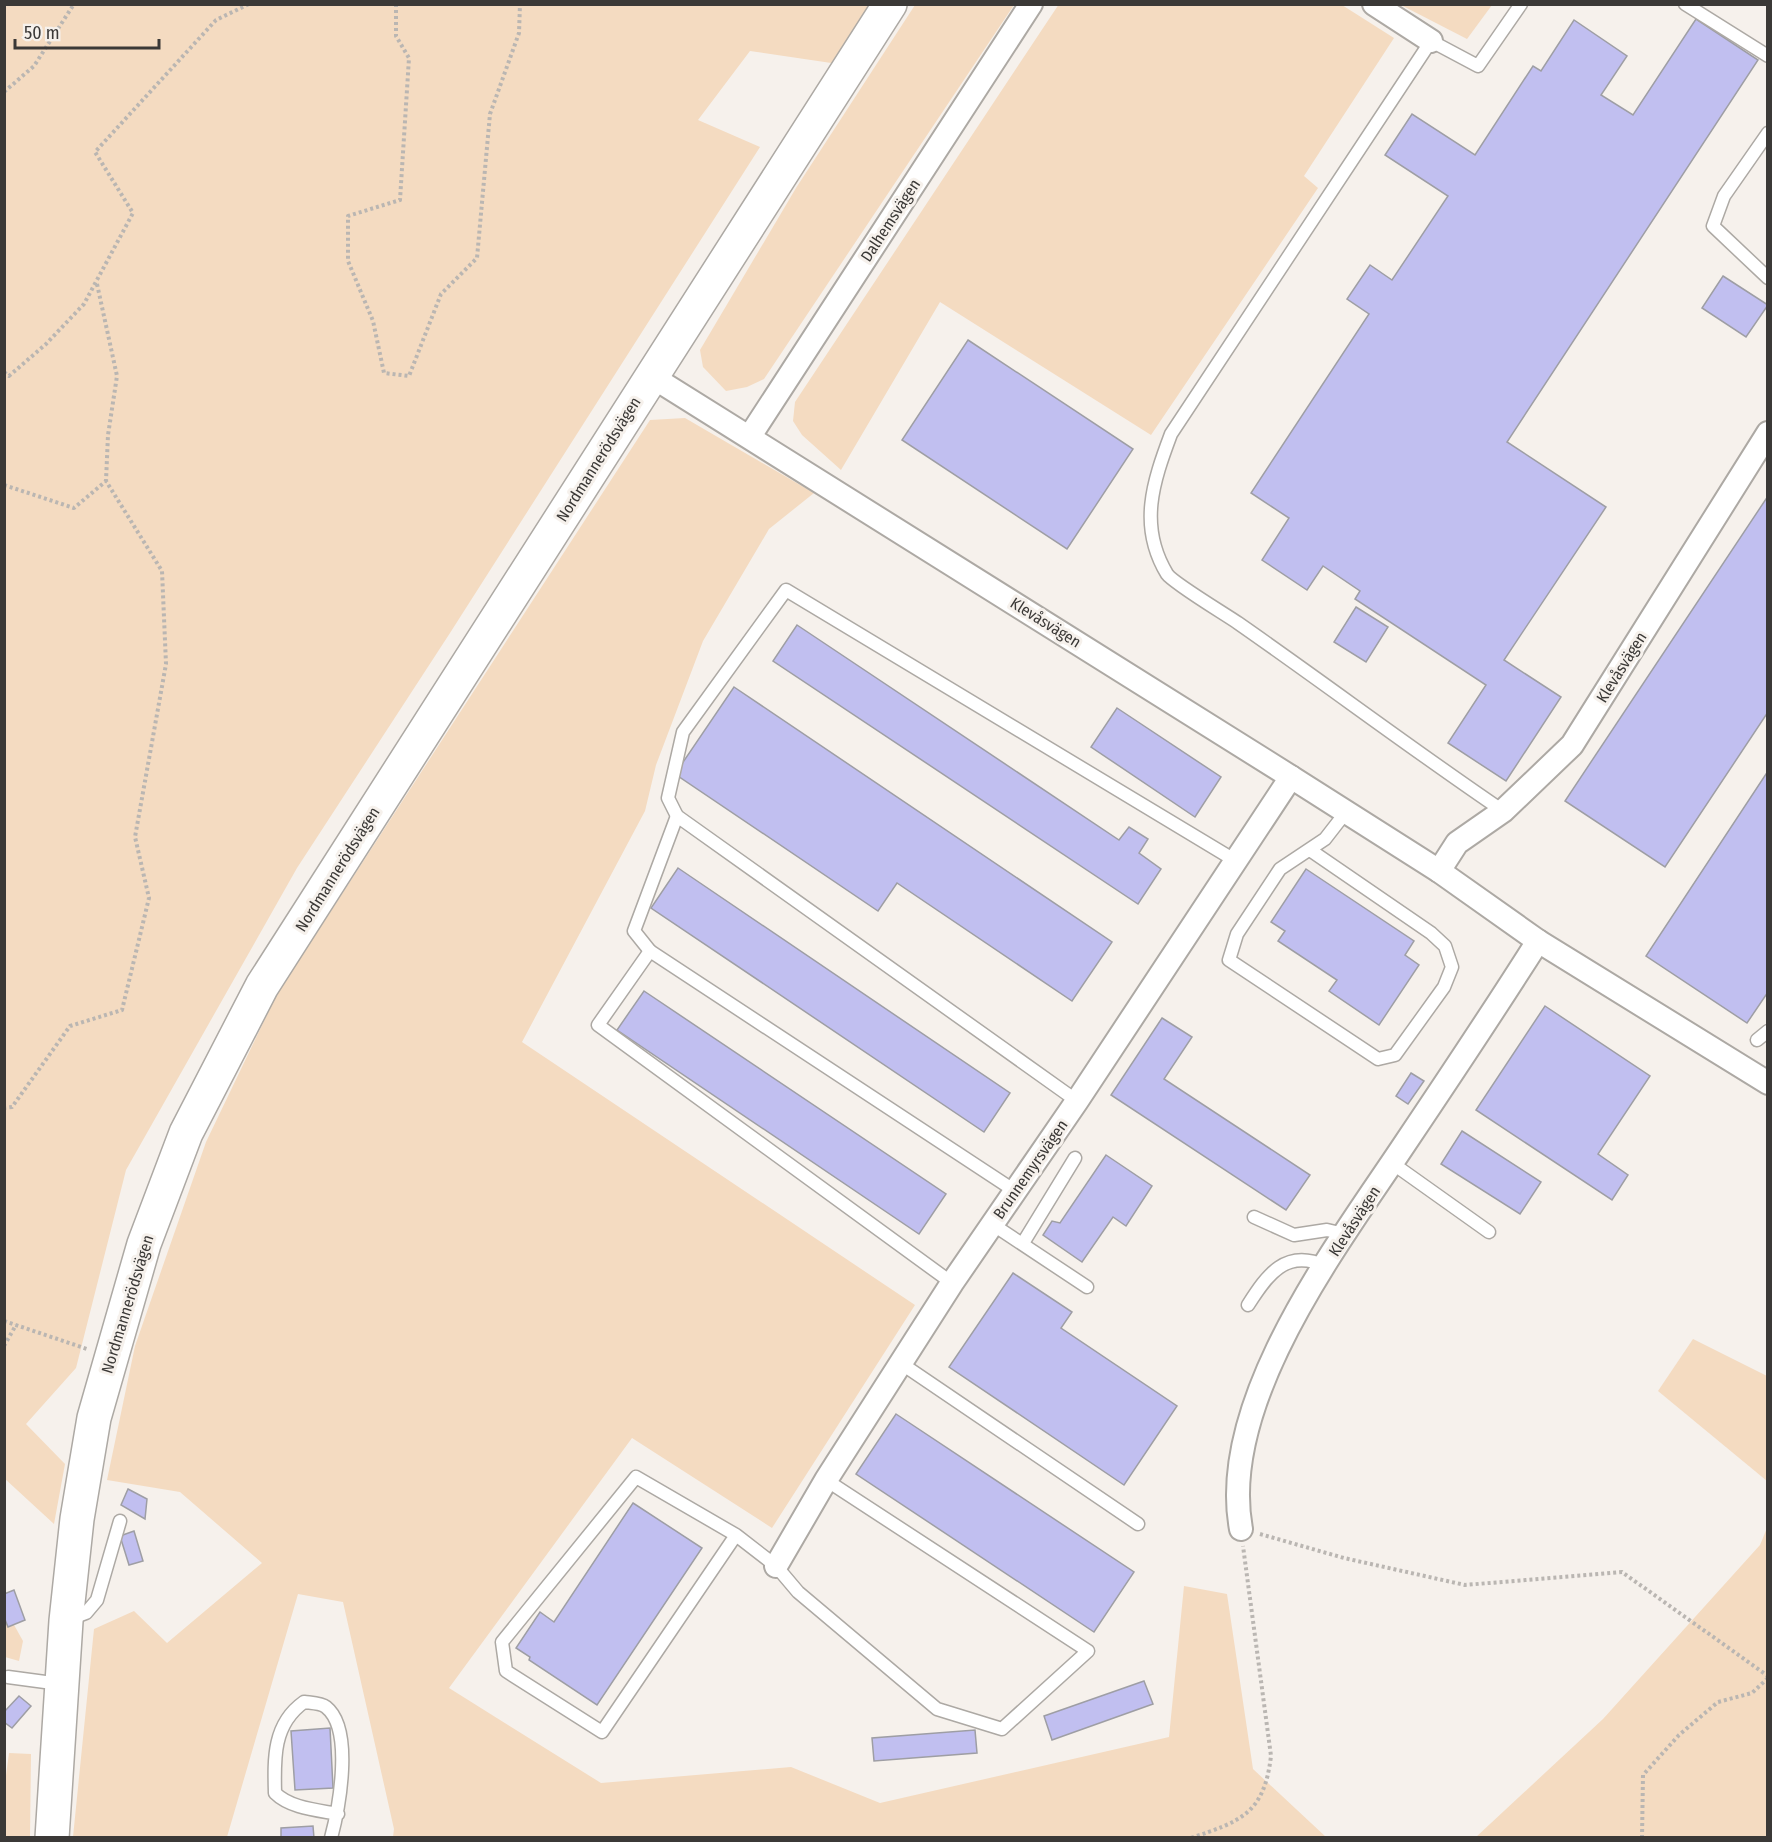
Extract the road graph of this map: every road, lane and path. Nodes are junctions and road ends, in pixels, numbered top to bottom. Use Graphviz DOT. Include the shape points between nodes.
graph roads {
  1 [pos="74,4"];
  2 [pos="249,4"];
  3 [pos="396,4"];
  4 [pos="520,4"];
  5 [pos="890,4"];
  6 [pos="1031,4"];
  7 [pos="1374,4"];
  8 [pos="1521,4"];
  9 [pos="1685,4"];
  10 [pos="1431,41"];
  11 [pos="1767,56"];
  12 [pos="4,92"];
  13 [pos="1767,133"];
  14 [pos="1767,278"];
  15 [pos="96,282"];
  16 [pos="4,372"];
  17 [pos="651,376"];
  18 [pos="1767,433"];
  19 [pos="750,436"];
  20 [pos="106,481"];
  21 [pos="4,485"];
  22 [pos="1291,777"];
  23 [pos="1503,811"];
  24 [pos="1346,812"];
  25 [pos="677,816"];
  26 [pos="1310,850"];
  27 [pos="1236,861"];
  28 [pos="1439,871"];
  29 [pos="1538,941"];
  30 [pos="650,951"];
  31 [pos="1767,1031"];
  32 [pos="1757,1040"];
  33 [pos="1767,1083"];
  34 [pos="1077,1101"];
  35 [pos="4,1108"];
  36 [pos="1075,1158"];
  37 [pos="1392,1163"];
  38 [pos="1015,1191"];
  39 [pos="1254,1217"];
  40 [pos="992,1224"];
  41 [pos="1490,1232"];
  42 [pos="1344,1234"];
  43 [pos="1023,1243"];
  44 [pos="1325,1266"];
  45 [pos="952,1283"];
  46 [pos="1087,1287"];
  47 [pos="1248,1305"];
  48 [pos="4,1321"];
  49 [pos="16,1325"];
  50 [pos="4,1346"];
  51 [pos="111,1355"];
  52 [pos="902,1364"];
  53 [pos="826,1480"];
  54 [pos="120,1521"];
  55 [pos="1138,1524"];
  56 [pos="1241,1528"];
  57 [pos="736,1535"];
  58 [pos="776,1566"];
  59 [pos="66,1621"];
  60 [pos="9,1677"];
  61 [pos="1767,1677"];
  62 [pos="61,1684"];
  63 [pos="338,1814"];
  64 [pos="52,1838"];
  65 [pos="331,1838"];
  66 [pos="1191,1838"];
  67 [pos="1642,1838"];
  1 -- 12 [label="path" via="33,66"];
  2 -- 15 [label="path" via="216,20 95,152 133,213"];
  3 -- 4 [label="path" via="396,36 409,58 400,200 348,216 348,261 373,321 384,373 409,376 441,294 477,258 490,114 519,33"];
  5 -- 17 [label="main road, Nordmannerödsvägen"];
  6 -- 19 [label="street, Dalhemsvägen"];
  7 -- 10 [label="street"];
  8 -- 10 [label="lane" via="1478,66"];
  9 -- 11 [label="lane"];
  10 -- 23 [label="lane" via="1171,434 1155,476 1149,528 1168,576"];
  13 -- 14 [label="lane" via="1724,196 1713,226"];
  15 -- 16 [label="path" via="84,304 46,344 9,376"];
  15 -- 20 [label="path" via="117,376"];
  17 -- 19 [label="street, Klevåsvägen"];
  17 -- 51 [label="main road, Nordmannerödsvägen" via="262,987 186,1133 144,1244"];
  18 -- 23 [label="street, Klevåsvägen" via="1572,745"];
  19 -- 22 [label="street, Klevåsvägen"];
  20 -- 21 [label="path" via="74,508"];
  20 -- 35 [label="path" via="162,571 166,664 135,837 149,898 122,1010 70,1026 12,1107"];
  22 -- 24 [label="street, Klevåsvägen"];
  22 -- 27 [label="street, Brunnemyrsvägen"];
  23 -- 28 [label="street, Klevåsvägen" via="1457,843"];
  24 -- 26 [label="lane" via="1325,839"];
  24 -- 28 [label="street, Klevåsvägen"];
  25 -- 27 [label="lane" via="668,798 683,732 786,590"];
  25 -- 30 [label="lane" via="634,932"];
  25 -- 34 [label="lane"];
  26 -- 26 [label="lane" via="1445,946 1452,967 1444,987 1395,1055 1378,1059 1229,960 1237,934 1280,869"];
  27 -- 34 [label="street, Brunnemyrsvägen"];
  28 -- 29 [label="street, Klevåsvägen"];
  29 -- 33 [label="street, Klevåsvägen"];
  29 -- 37 [label="street, Klevåsvägen"];
  30 -- 38 [label="lane"];
  30 -- 45 [label="lane" via="598,1025"];
  31 -- 32 [label="lane"];
  34 -- 38 [label="street, Brunnemyrsvägen"];
  36 -- 43 [label="lane"];
  37 -- 41 [label="lane"];
  37 -- 42 [label="street, Klevåsvägen"];
  38 -- 40 [label="street, Brunnemyrsvägen"];
  39 -- 42 [label="lane" via="1293,1235 1327,1230"];
  40 -- 43 [label="lane"];
  40 -- 45 [label="street, Brunnemyrsvägen"];
  42 -- 44 [label="street, Klevåsvägen"];
  43 -- 46 [label="lane"];
  44 -- 47 [label="lane" via="1313,1260 1276,1268"];
  44 -- 56 [label="street, Klevåsvägen" via="1288,1328 1251,1417 1237,1479 1236,1505"];
  45 -- 52 [label="street, Brunnemyrsvägen"];
  48 -- 49 [label="path"];
  49 -- 50 [label="path"];
  49 -- 51 [label="path"];
  51 -- 59 [label="main road, Nordmannerödsvägen" via="94,1418"];
  52 -- 53 [label="street, Brunnemyrsvägen"];
  52 -- 55 [label="lane"];
  53 -- 58 [label="street, Brunnemyrsvägen"];
  53 -- 58 [label="lane" via="1088,1651 1002,1729 937,1709 798,1592"];
  54 -- 59 [label="lane" via="97,1600 86,1613"];
  56 -- 61 [label="path" via="1344,1558 1465,1586 1622,1572"];
  56 -- 66 [label="path" via="1271,1756 1269,1778 1254,1807 1235,1823"];
  57 -- 57 [label="lane" via="636,1477 502,1642 506,1671 602,1732"];
  57 -- 58 [label="lane"];
  59 -- 62 [label="main road, Nordmannerödsvägen"];
  60 -- 62 [label="lane"];
  61 -- 67 [label="path" via="1752,1693 1718,1702 1679,1735 1643,1775"];
  62 -- 64 [label="main road, Nordmannerödsvägen"];
  63 -- 63 [label="lane" via="342,1770 334,1714 324,1705 304,1702 291,1711 277,1736 275,1793 304,1807"];
  63 -- 65 [label="lane"];
}
